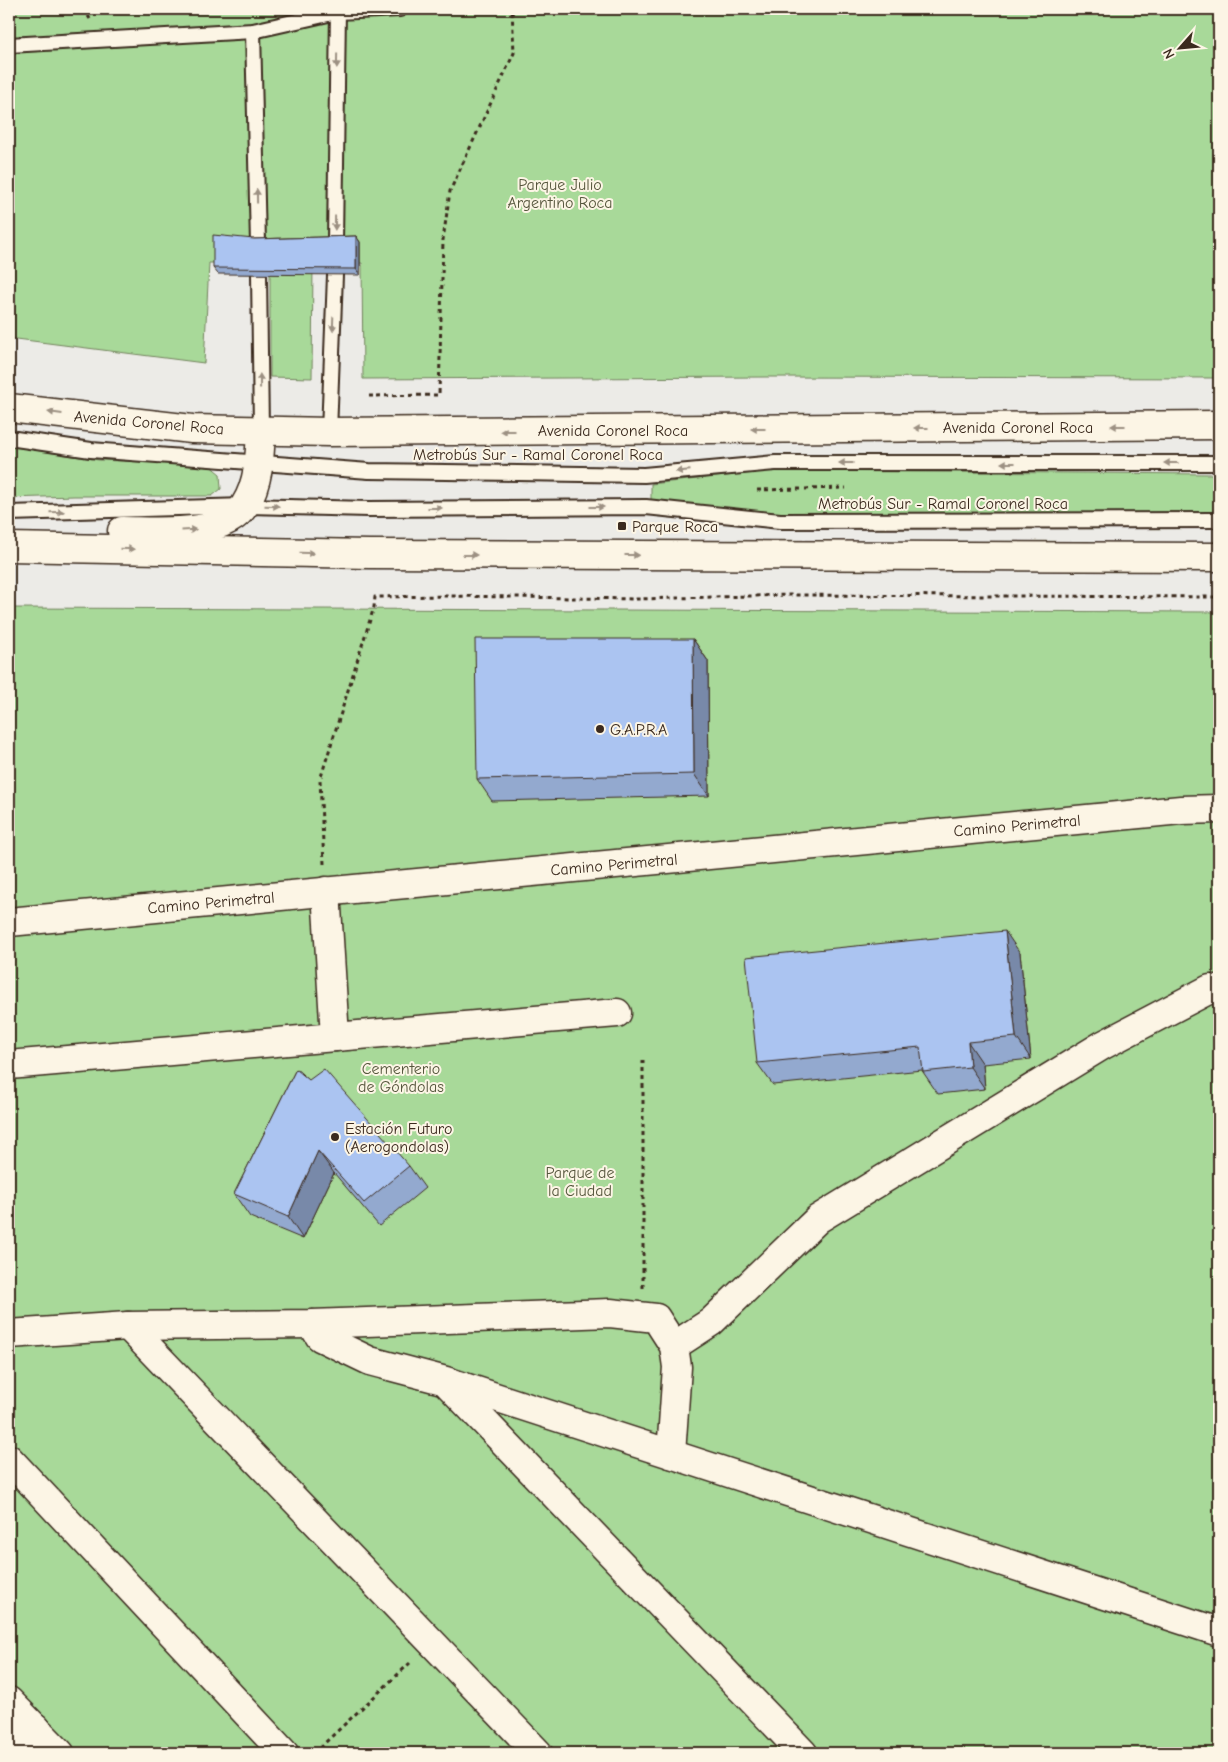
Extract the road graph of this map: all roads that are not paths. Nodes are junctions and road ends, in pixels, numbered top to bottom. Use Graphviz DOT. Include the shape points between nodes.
graph roads {
  1 [pos="400,9"];
  2 [pos="338,10"];
  3 [pos="253,31"];
  4 [pos="9,45"];
  5 [pos="335,242"];
  6 [pos="258,244"];
  7 [pos="259,274"];
  8 [pos="335,275"];
  9 [pos="9,408"];
  10 [pos="1219,425"];
  11 [pos="261,430"];
  12 [pos="329,432"];
  13 [pos="9,438"];
  14 [pos="259,462"];
  15 [pos="1219,463"];
  16 [pos="245,506"];
  17 [pos="9,513"];
  18 [pos="1219,520"];
  19 [pos="14,547"];
  20 [pos="1219,557"];
  21 [pos="1219,809"];
  22 [pos="326,891"];
  23 [pos="9,922"];
  24 [pos="1219,989"];
  25 [pos="618,1013"];
  26 [pos="335,1037"];
  27 [pos="9,1065"];
  28 [pos="312,1324"];
  29 [pos="128,1326"];
  30 [pos="9,1334"];
  31 [pos="674,1346"];
  32 [pos="446,1381"];
  33 [pos="671,1454"];
  34 [pos="9,1459"];
  35 [pos="1219,1632"];
  36 [pos="9,1701"];
  37 [pos="36,1728"];
  38 [pos="9,1752"];
  39 [pos="60,1753"];
  40 [pos="284,1753"];
  41 [pos="538,1753"];
  42 [pos="802,1753"];
  1 -- 2 [label="lane"];
  2 -- 3 [label="lane"];
  2 -- 5 [label="lane, one-way"];
  3 -- 4 [label="lane"];
  6 -- 3 [label="lane, one-way"];
  11 -- 7 [label="lane, one-way"];
  8 -- 12 [label="lane, one-way"];
  11 -- 9 [label="street, Avenida Coronel Roca, one-way" via="192,429"];
  10 -- 12 [label="street, Avenida Coronel Roca, one-way"];
  11 -- 12 [label="street, Avenida Coronel Roca"];
  11 -- 14 [label="street"];
  13 -- 14 [label="lane, Metrobús Sur - Ramal Coronel Roca" via="91,450"];
  15 -- 14 [label="lane, Metrobús Sur - Ramal Coronel Roca, one-way" via="775,462 644,475 369,471"];
  14 -- 16 [label="street"];
  17 -- 16 [label="lane, Metrobús Sur - Ramal Coronel Roca, one-way"];
  16 -- 18 [label="lane, Metrobús Sur - Ramal Coronel Roca, one-way" via="646,507 780,521"];
  19 -- 16 [label="street, one-way" via="104,532 213,528"];
  19 -- 20 [label="street, one-way" via="368,554"];
  21 -- 22 [label="street, Camino Perimetral"];
  22 -- 23 [label="street, Camino Perimetral"];
  22 -- 26 [label="street"];
  24 -- 31 [label="street" via="1210,989 1103,1045 818,1219 710,1322"];
  25 -- 26 [label="street"];
  26 -- 27 [label="street"];
  28 -- 29 [label="street"];
  28 -- 31 [label="street" via="610,1313 656,1318"];
  28 -- 32 [label="street" via="320,1337 370,1360"];
  29 -- 30 [label="street"];
  29 -- 41 [label="street"];
  31 -- 33 [label="street" via="677,1367"];
  32 -- 33 [label="street"];
  32 -- 42 [label="street"];
  33 -- 35 [label="street"];
  34 -- 40 [label="street"];
  36 -- 37 [label="street"];
  37 -- 38 [label="street"];
  37 -- 39 [label="street"];
}
